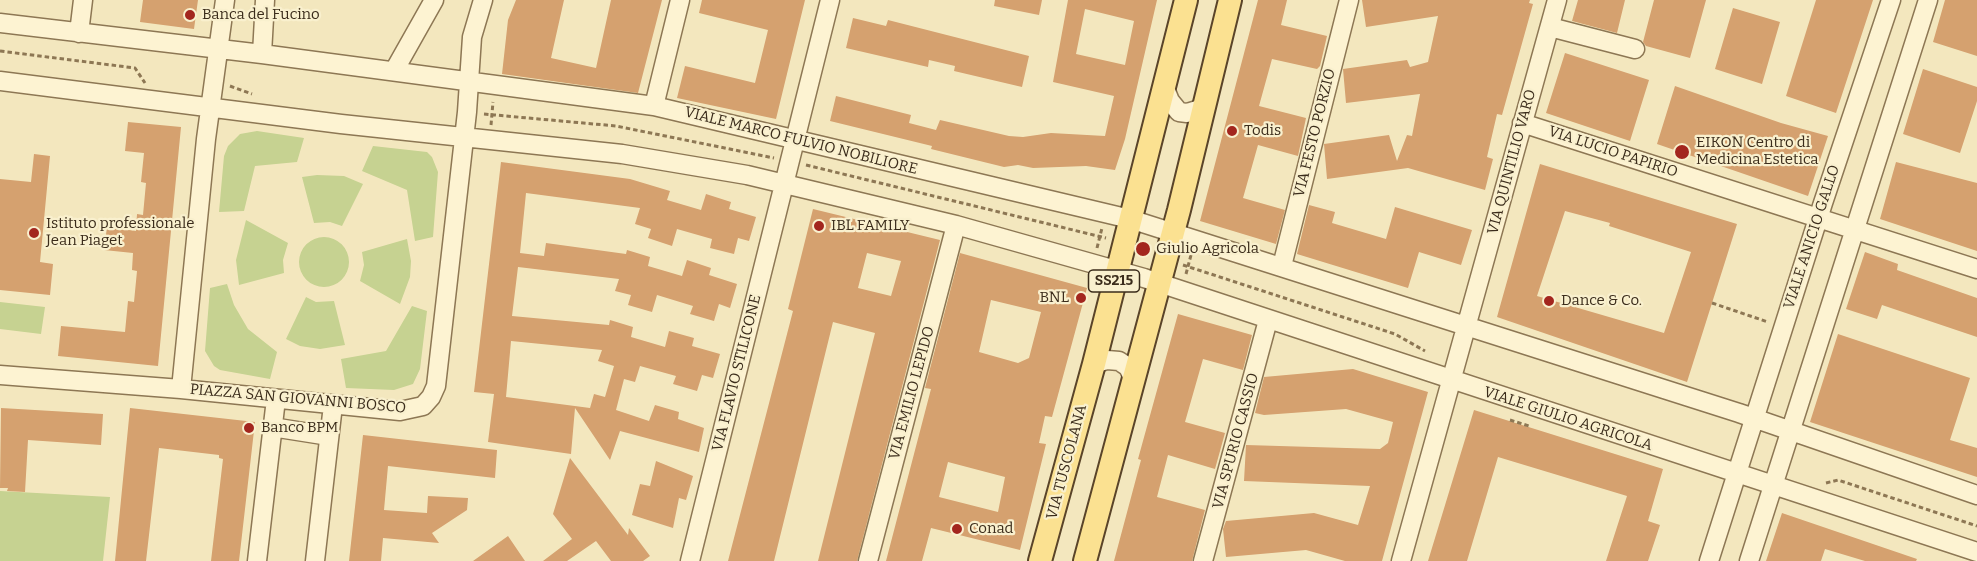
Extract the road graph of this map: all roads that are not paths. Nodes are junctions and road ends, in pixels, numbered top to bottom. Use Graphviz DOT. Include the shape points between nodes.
graph roads {
  1 [pos="82,0"];
  2 [pos="225,0"];
  3 [pos="265,0"];
  4 [pos="434,0"];
  5 [pos="483,0"];
  6 [pos="680,0"];
  7 [pos="830,0"];
  8 [pos="1186,0"];
  9 [pos="1230,0"];
  10 [pos="1349,0"];
  11 [pos="1557,0"];
  12 [pos="1891,0"];
  13 [pos="1928,0"];
  14 [pos="0,23"];
  15 [pos="1550,27"];
  16 [pos="79,33"];
  17 [pos="1635,49"];
  18 [pos="219,50"];
  19 [pos="262,54"];
  20 [pos="394,71"];
  21 [pos="0,81"];
  22 [pos="469,81"];
  23 [pos="1164,86"];
  24 [pos="654,106"];
  25 [pos="210,108"];
  26 [pos="1203,108"];
  27 [pos="1522,123"];
  28 [pos="464,138"];
  29 [pos="795,140"];
  30 [pos="784,185"];
  31 [pos="1818,218"];
  32 [pos="1130,219"];
  33 [pos="956,225"];
  34 [pos="1855,230"];
  35 [pos="1173,232"];
  36 [pos="1282,266"];
  37 [pos="1977,269"];
  38 [pos="1117,270"];
  39 [pos="1159,284"];
  40 [pos="1268,320"];
  41 [pos="1468,325"];
  42 [pos="1094,364"];
  43 [pos="0,375"];
  44 [pos="1133,378"];
  45 [pos="1451,380"];
  46 [pos="181,389"];
  47 [pos="276,399"];
  48 [pos="333,405"];
  49 [pos="1755,418"];
  50 [pos="272,427"];
  51 [pos="1790,430"];
  52 [pos="329,436"];
  53 [pos="1737,474"];
  54 [pos="1773,486"];
  55 [pos="1977,495"];
  56 [pos="1977,552"];
  57 [pos="257,561"];
  58 [pos="315,561"];
  59 [pos="690,561"];
  60 [pos="868,561"];
  61 [pos="1040,561"];
  62 [pos="1085,561"];
  63 [pos="1203,561"];
  64 [pos="1401,561"];
  65 [pos="1709,561"];
  66 [pos="1749,561"];
  1 -- 16 [label="street"];
  2 -- 18 [label="street, PIAZZA SAN GIOVANNI BOSCO"];
  3 -- 19 [label="street"];
  4 -- 20 [label="street"];
  5 -- 22 [label="street, PIAZZA SAN GIOVANNI BOSCO" via="472,37"];
  6 -- 24 [label="street"];
  7 -- 29 [label="street, VIA FLAVIO STILICONE"];
  8 -- 23 [label="main road, VIA TUSCOLANA / SS215"];
  9 -- 26 [label="main road, SS215"];
  10 -- 36 [label="street, VIA FESTO PORZIO"];
  11 -- 15 [label="street, VIA QUINTILIO VARO"];
  12 -- 31 [label="street, VIALE ANICIO GALLO"];
  13 -- 34 [label="street"];
  14 -- 16 [label="street"];
  15 -- 17 [label="street"];
  15 -- 27 [label="street, VIA QUINTILIO VARO"];
  16 -- 18 [label="street"];
  18 -- 19 [label="street"];
  18 -- 25 [label="street, PIAZZA SAN GIOVANNI BOSCO"];
  19 -- 20 [label="street"];
  20 -- 22 [label="street"];
  21 -- 25 [label="street"];
  22 -- 24 [label="street, VIALE MARCO FULVIO NOBILIORE"];
  22 -- 28 [label="street, PIAZZA SAN GIOVANNI BOSCO"];
  23 -- 26 [label="street" via="1179,112"];
  23 -- 32 [label="main road, VIA TUSCOLANA / SS215"];
  24 -- 29 [label="street, VIALE MARCO FULVIO NOBILIORE"];
  25 -- 28 [label="street"];
  25 -- 46 [label="street, PIAZZA SAN GIOVANNI BOSCO"];
  26 -- 35 [label="main road, SS215"];
  27 -- 31 [label="street, VIA LUCIO PAPIRIO"];
  27 -- 41 [label="street, VIA QUINTILIO VARO"];
  28 -- 30 [label="street" via="622,154"];
  28 -- 48 [label="street, PIAZZA SAN GIOVANNI BOSCO" via="434,392 423,406 407,411"];
  29 -- 30 [label="street, VIA FLAVIO STILICONE"];
  29 -- 32 [label="street, VIALE MARCO FULVIO NOBILIORE"];
  30 -- 33 [label="street"];
  30 -- 59 [label="street, VIA FLAVIO STILICONE"];
  31 -- 34 [label="street, VIA LUCIO PAPIRIO"];
  31 -- 49 [label="street, VIALE ANICIO GALLO"];
  32 -- 35 [label="street"];
  32 -- 38 [label="main road, VIA TUSCOLANA / SS215"];
  33 -- 38 [label="street"];
  33 -- 60 [label="street, VIA EMILIO LEPIDO"];
  34 -- 37 [label="street, VIA LUCIO PAPIRIO"];
  34 -- 51 [label="street"];
  35 -- 36 [label="street"];
  35 -- 39 [label="main road, SS215"];
  36 -- 41 [label="street"];
  38 -- 39 [label="street"];
  38 -- 42 [label="main road, VIA TUSCOLANA / SS215"];
  39 -- 40 [label="street, VIALE GIULIO AGRICOLA"];
  39 -- 44 [label="main road, SS215"];
  40 -- 45 [label="street, VIALE GIULIO AGRICOLA"];
  40 -- 63 [label="street, VIA SPURIO CASSIO"];
  41 -- 45 [label="street, VIA QUINTILIO VARO"];
  41 -- 49 [label="street"];
  42 -- 44 [label="street" via="1119,361 1128,367"];
  42 -- 61 [label="main road, VIA TUSCOLANA / SS215"];
  43 -- 46 [label="street"];
  44 -- 62 [label="main road, SS215"];
  45 -- 53 [label="street, VIALE GIULIO AGRICOLA"];
  45 -- 64 [label="street, VIA QUINTILIO VARO"];
  46 -- 47 [label="street, PIAZZA SAN GIOVANNI BOSCO"];
  47 -- 48 [label="street, PIAZZA SAN GIOVANNI BOSCO"];
  47 -- 50 [label="street"];
  48 -- 52 [label="street"];
  49 -- 51 [label="street"];
  49 -- 53 [label="street, VIALE ANICIO GALLO"];
  50 -- 52 [label="street"];
  50 -- 57 [label="street"];
  51 -- 54 [label="street"];
  51 -- 55 [label="street"];
  52 -- 58 [label="street"];
  53 -- 54 [label="street, VIALE GIULIO AGRICOLA"];
  53 -- 65 [label="street, VIALE ANICIO GALLO"];
  54 -- 56 [label="street, VIALE GIULIO AGRICOLA"];
  54 -- 66 [label="street"];
}
